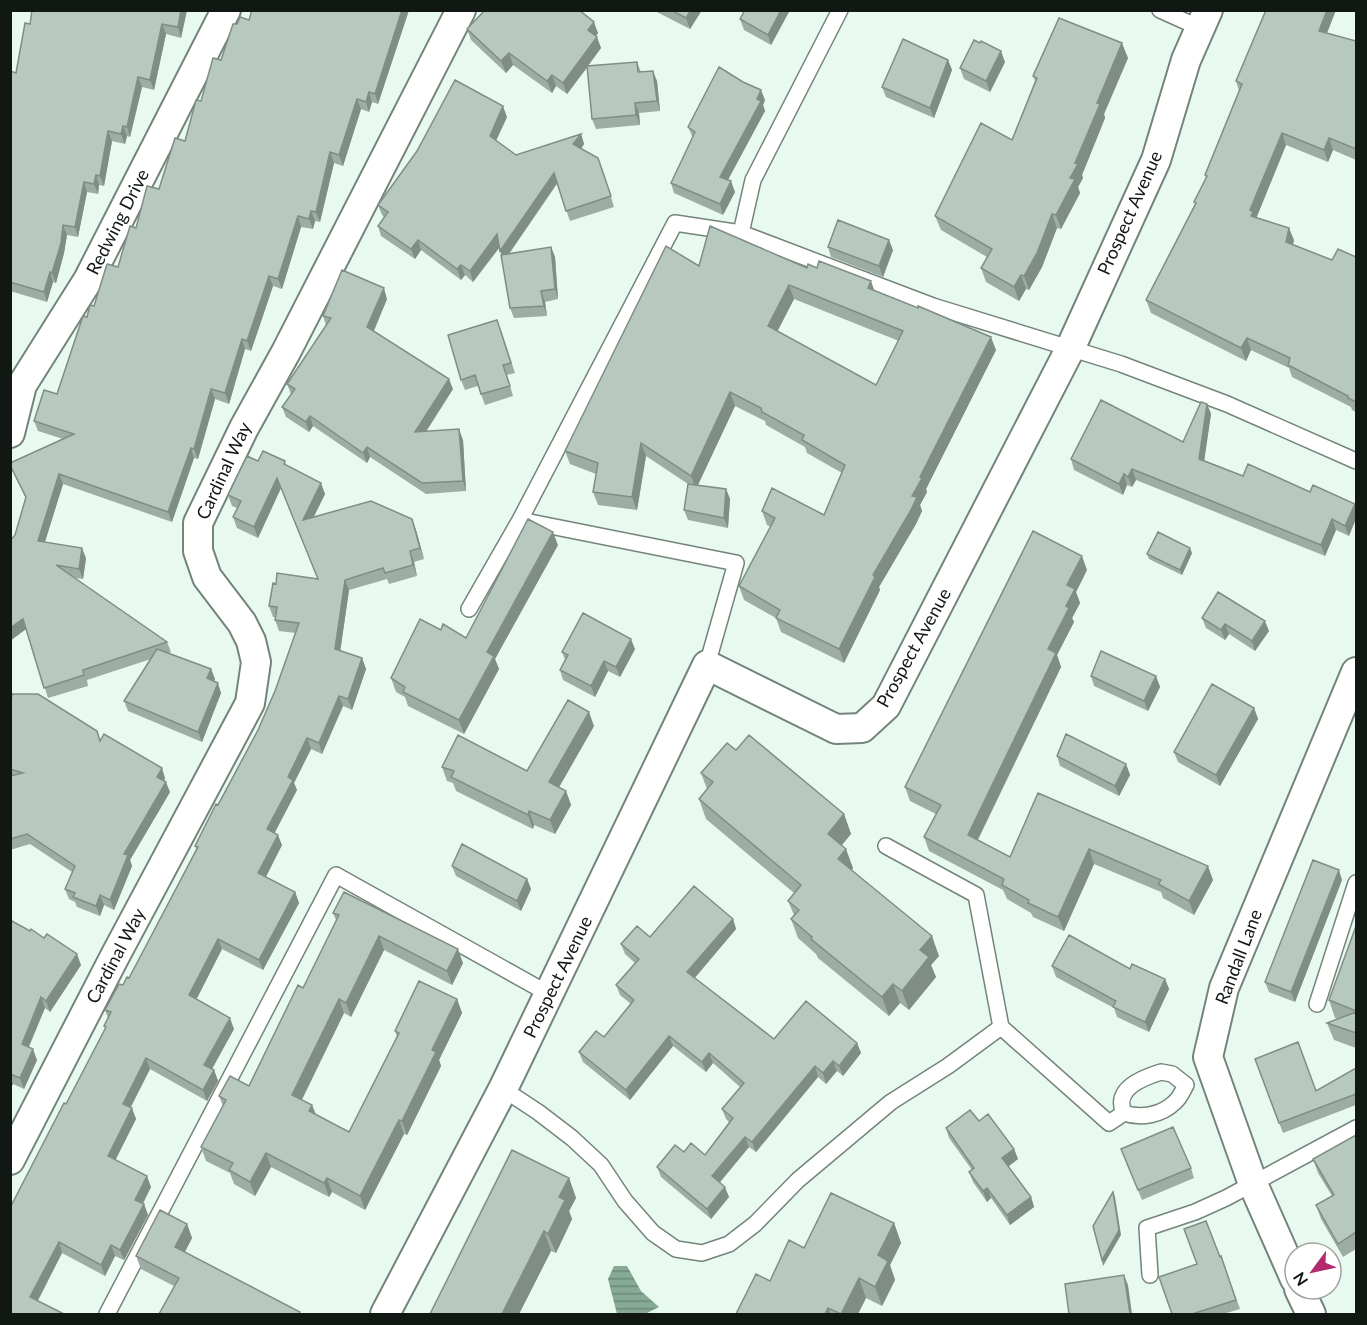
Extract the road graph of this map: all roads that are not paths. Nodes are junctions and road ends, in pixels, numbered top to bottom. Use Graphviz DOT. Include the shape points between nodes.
graph roads {
  1 [pos="226,10"];
  2 [pos="461,10"];
  3 [pos="840,10"];
  4 [pos="1160,10"];
  5 [pos="1204,19"];
  6 [pos="741,233"];
  7 [pos="1070,349"];
  8 [pos="16,376"];
  9 [pos="10,433"];
  10 [pos="1356,461"];
  11 [pos="520,520"];
  12 [pos="469,609"];
  13 [pos="707,665"];
  14 [pos="1356,672"];
  15 [pos="886,846"];
  16 [pos="1356,884"];
  17 [pos="549,994"];
  18 [pos="1317,1004"];
  19 [pos="1001,1027"];
  20 [pos="1200,1080"];
  21 [pos="503,1089"];
  22 [pos="1124,1113"];
  23 [pos="1356,1128"];
  24 [pos="10,1161"];
  25 [pos="1252,1184"];
  26 [pos="1283,1252"];
  27 [pos="1150,1275"];
  28 [pos="107,1314"];
  29 [pos="385,1314"];
  1 -- 8 [label="street, Redwing Drive" via="88,280"];
  2 -- 24 [label="street, Cardinal Way" via="198,523 198,551 207,577 242,623 250,641 256,662 250,703"];
  3 -- 6 [label="lane" via="753,180"];
  4 -- 5 [label="lane"];
  5 -- 7 [label="street, Prospect Avenue" via="1186,60 1156,160"];
  6 -- 7 [label="lane" via="933,306"];
  6 -- 11 [label="lane" via="675,223"];
  7 -- 10 [label="lane" via="1227,404"];
  7 -- 13 [label="street, Prospect Avenue" via="886,706 862,728 836,729"];
  8 -- 9 [label="street, Redwing Drive"];
  11 -- 12 [label="lane"];
  11 -- 13 [label="lane" via="736,563"];
  13 -- 17 [label="street, Prospect Avenue"];
  14 -- 20 [label="street, Randall Lane" via="1224,988"];
  15 -- 19 [label="lane" via="976,895"];
  16 -- 18 [label="lane"];
  17 -- 21 [label="street, Prospect Avenue"];
  17 -- 28 [label="lane" via="336,875"];
  19 -- 21 [label="lane" via="891,1102 729,1244 702,1253 676,1249 653,1233 625,1201 602,1165 555,1125"];
  19 -- 22 [label="lane" via="1109,1123"];
  20 -- 22 [label="lane" via="1164,1110 1136,1118"];
  20 -- 22 [label="lane" via="1161,1072 1137,1081 1124,1094 1120,1106"];
  20 -- 25 [label="street, Randall Lane"];
  21 -- 29 [label="street, Prospect Avenue"];
  23 -- 25 [label="lane"];
  25 -- 26 [label="street, Randall Lane"];
  25 -- 27 [label="lane" via="1195,1212 1147,1228"];
}
